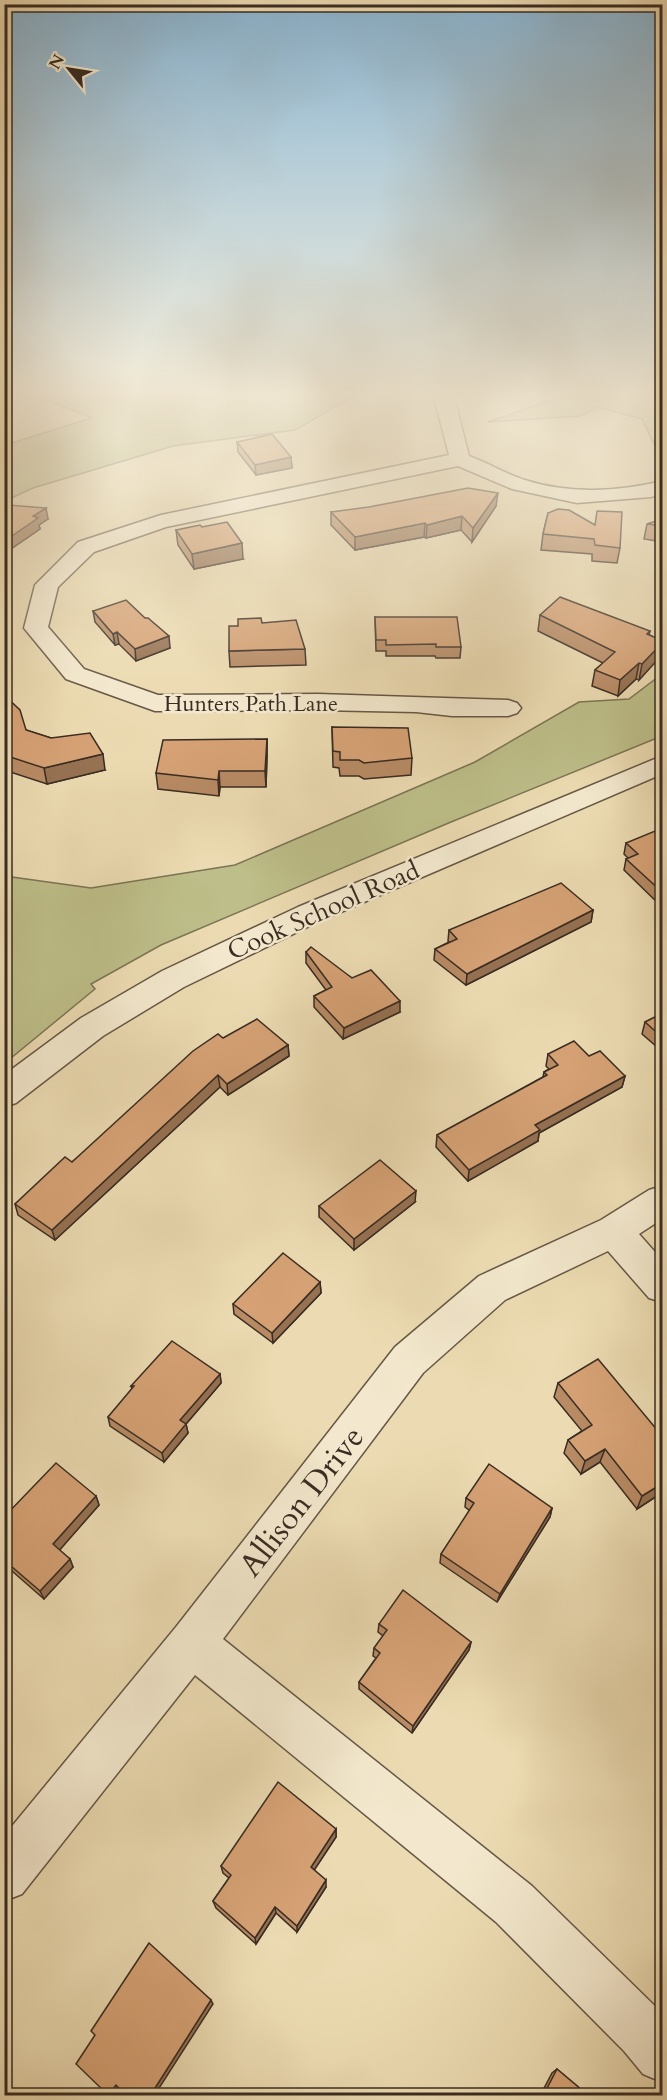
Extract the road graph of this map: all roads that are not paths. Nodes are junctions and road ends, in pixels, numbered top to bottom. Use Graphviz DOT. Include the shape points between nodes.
graph roads {
  1 [pos="289,495"];
  2 [pos="567,495"];
  3 [pos="607,495"];
  4 [pos="508,708"];
  5 [pos="662,765"];
  6 [pos="4,1094"];
  7 [pos="663,1201"];
  8 [pos="614,1231"];
  9 [pos="663,1286"];
  10 [pos="192,1643"];
  11 [pos="4,1876"];
  12 [pos="663,2055"];
  1 -- 4 [label="street, Hunters Path Lane" via="160,522 86,547 47,585 36,628 75,674 155,703 329,702"];
  2 -- 3 [label="street"];
  5 -- 6 [label="street, Cook School Road" via="309,914 173,979 92,1027"];
  7 -- 8 [label="street, Allison Drive"];
  8 -- 9 [label="street"];
  8 -- 10 [label="street, Allison Drive" via="492,1288 410,1360"];
  10 -- 11 [label="street, Allison Drive"];
  10 -- 12 [label="street" via="514,1904"];
}
